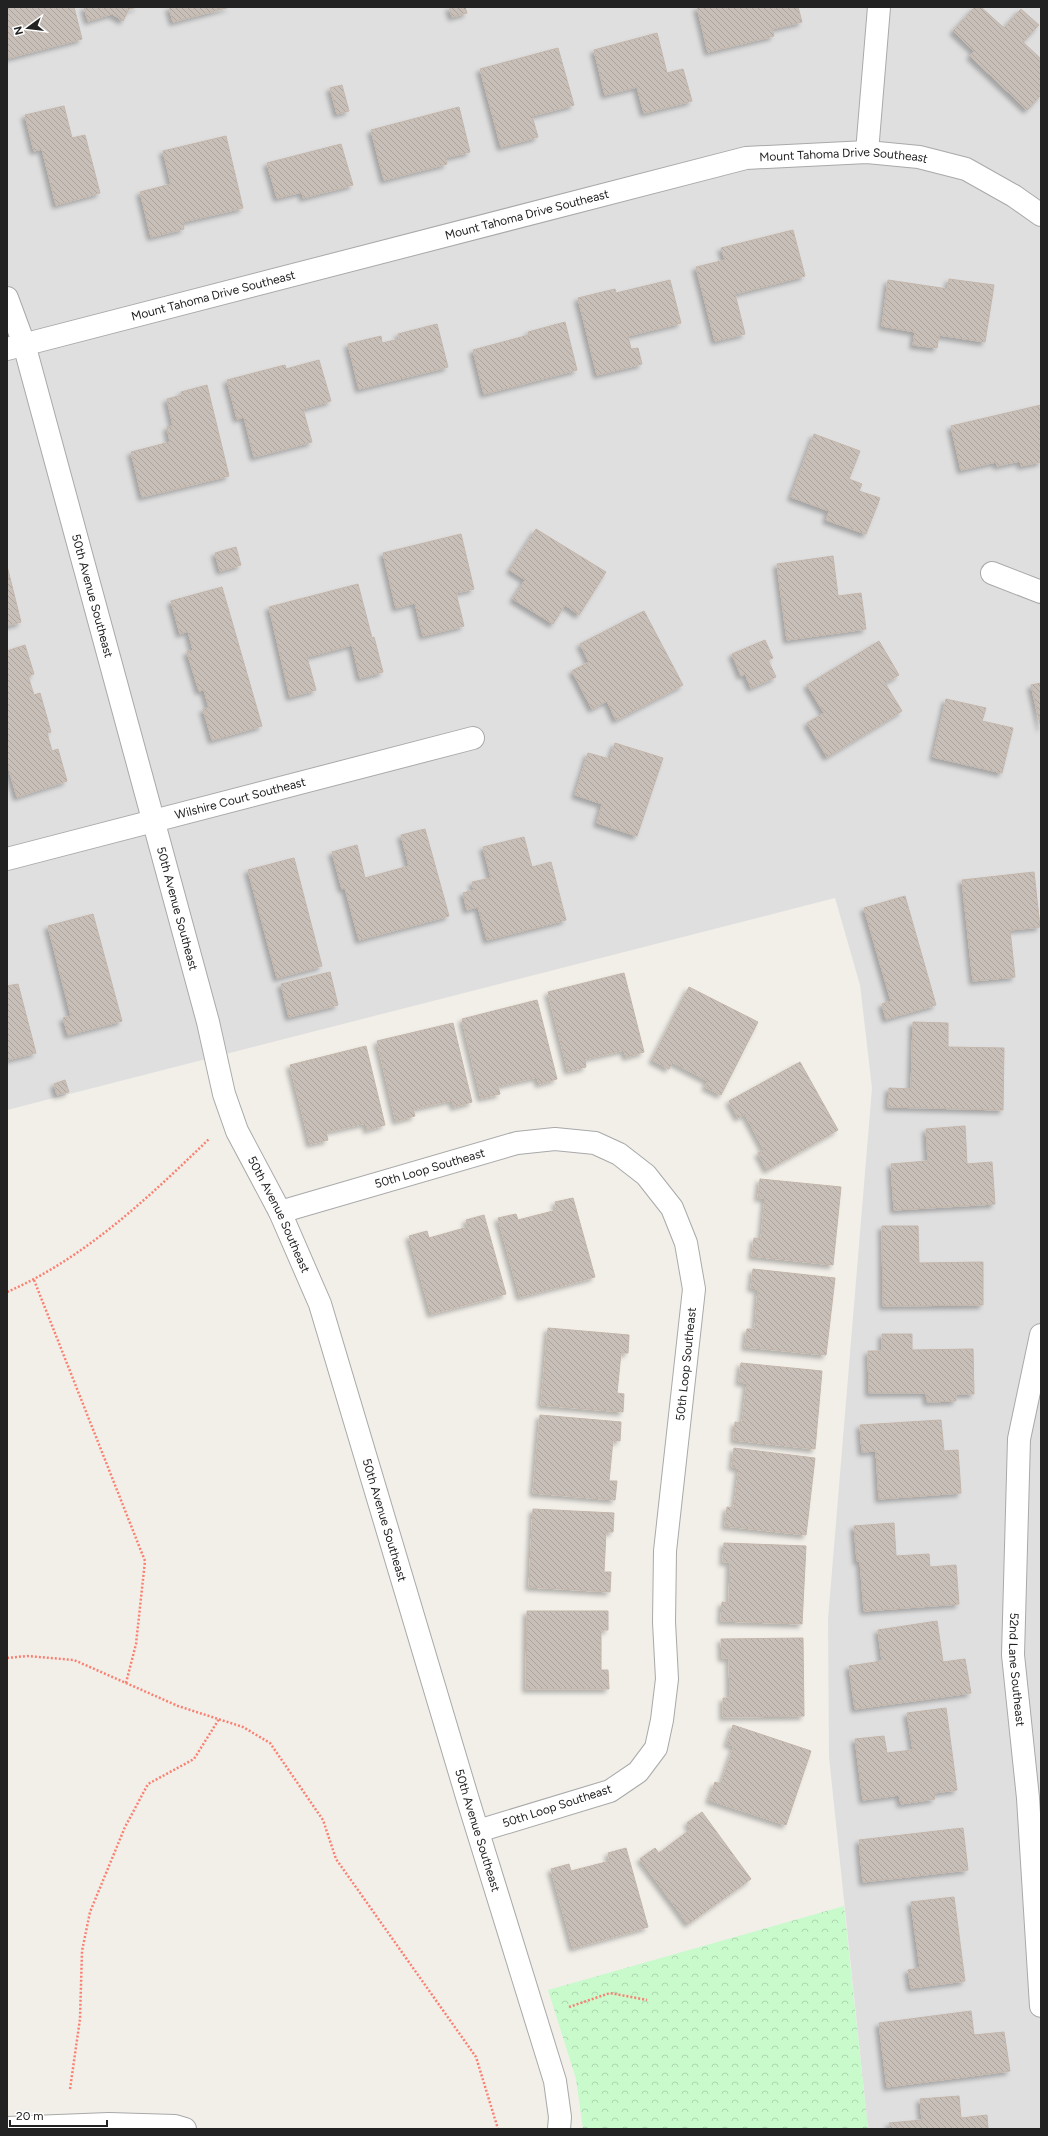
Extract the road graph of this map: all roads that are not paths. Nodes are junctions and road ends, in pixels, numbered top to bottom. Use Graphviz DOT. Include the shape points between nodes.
graph roads {
  1 [pos="879,7"];
  2 [pos="867,152"];
  3 [pos="1041,215"];
  4 [pos="7,298"];
  5 [pos="16,347"];
  6 [pos="992,573"];
  7 [pos="1041,592"];
  8 [pos="473,738"];
  9 [pos="152,821"];
  10 [pos="7,859"];
  11 [pos="280,1212"];
  12 [pos="1041,1335"];
  13 [pos="1034,1798"];
  14 [pos="478,1831"];
  15 [pos="1041,2006"];
  16 [pos="109,2127"];
  17 [pos="7,2128"];
  18 [pos="185,2129"];
  19 [pos="559,2129"];
  1 -- 2 [label="street"];
  2 -- 3 [label="street, Mount Tahoma Drive Southeast" via="919,157 966,169 1014,196"];
  2 -- 5 [label="street, Mount Tahoma Drive Southeast" via="746,158 709,166"];
  4 -- 5 [label="street, 50th Avenue Southeast"];
  5 -- 9 [label="street, 50th Avenue Southeast"];
  6 -- 7 [label="street"];
  8 -- 9 [label="street, Wilshire Court Southeast"];
  9 -- 10 [label="street, Wilshire Court Southeast"];
  9 -- 11 [label="street, 50th Avenue Southeast" via="208,1022 224,1094 237,1131"];
  11 -- 14 [label="street, 50th Avenue Southeast" via="320,1304"];
  11 -- 14 [label="street, 50th Loop Southeast" via="516,1143 555,1139 595,1143 619,1154 640,1171 672,1208 686,1243 694,1289 665,1551 667,1679 656,1748 638,1772 610,1791"];
  12 -- 13 [label="street, 52nd Lane Southeast" via="1019,1439 1014,1655"];
  13 -- 15 [label="street, 52nd Lane Southeast"];
  14 -- 19 [label="street, 50th Avenue Southeast" via="555,2081"];
  16 -- 17 [label="street"];
  16 -- 18 [label="street" via="175,2126"];
}
